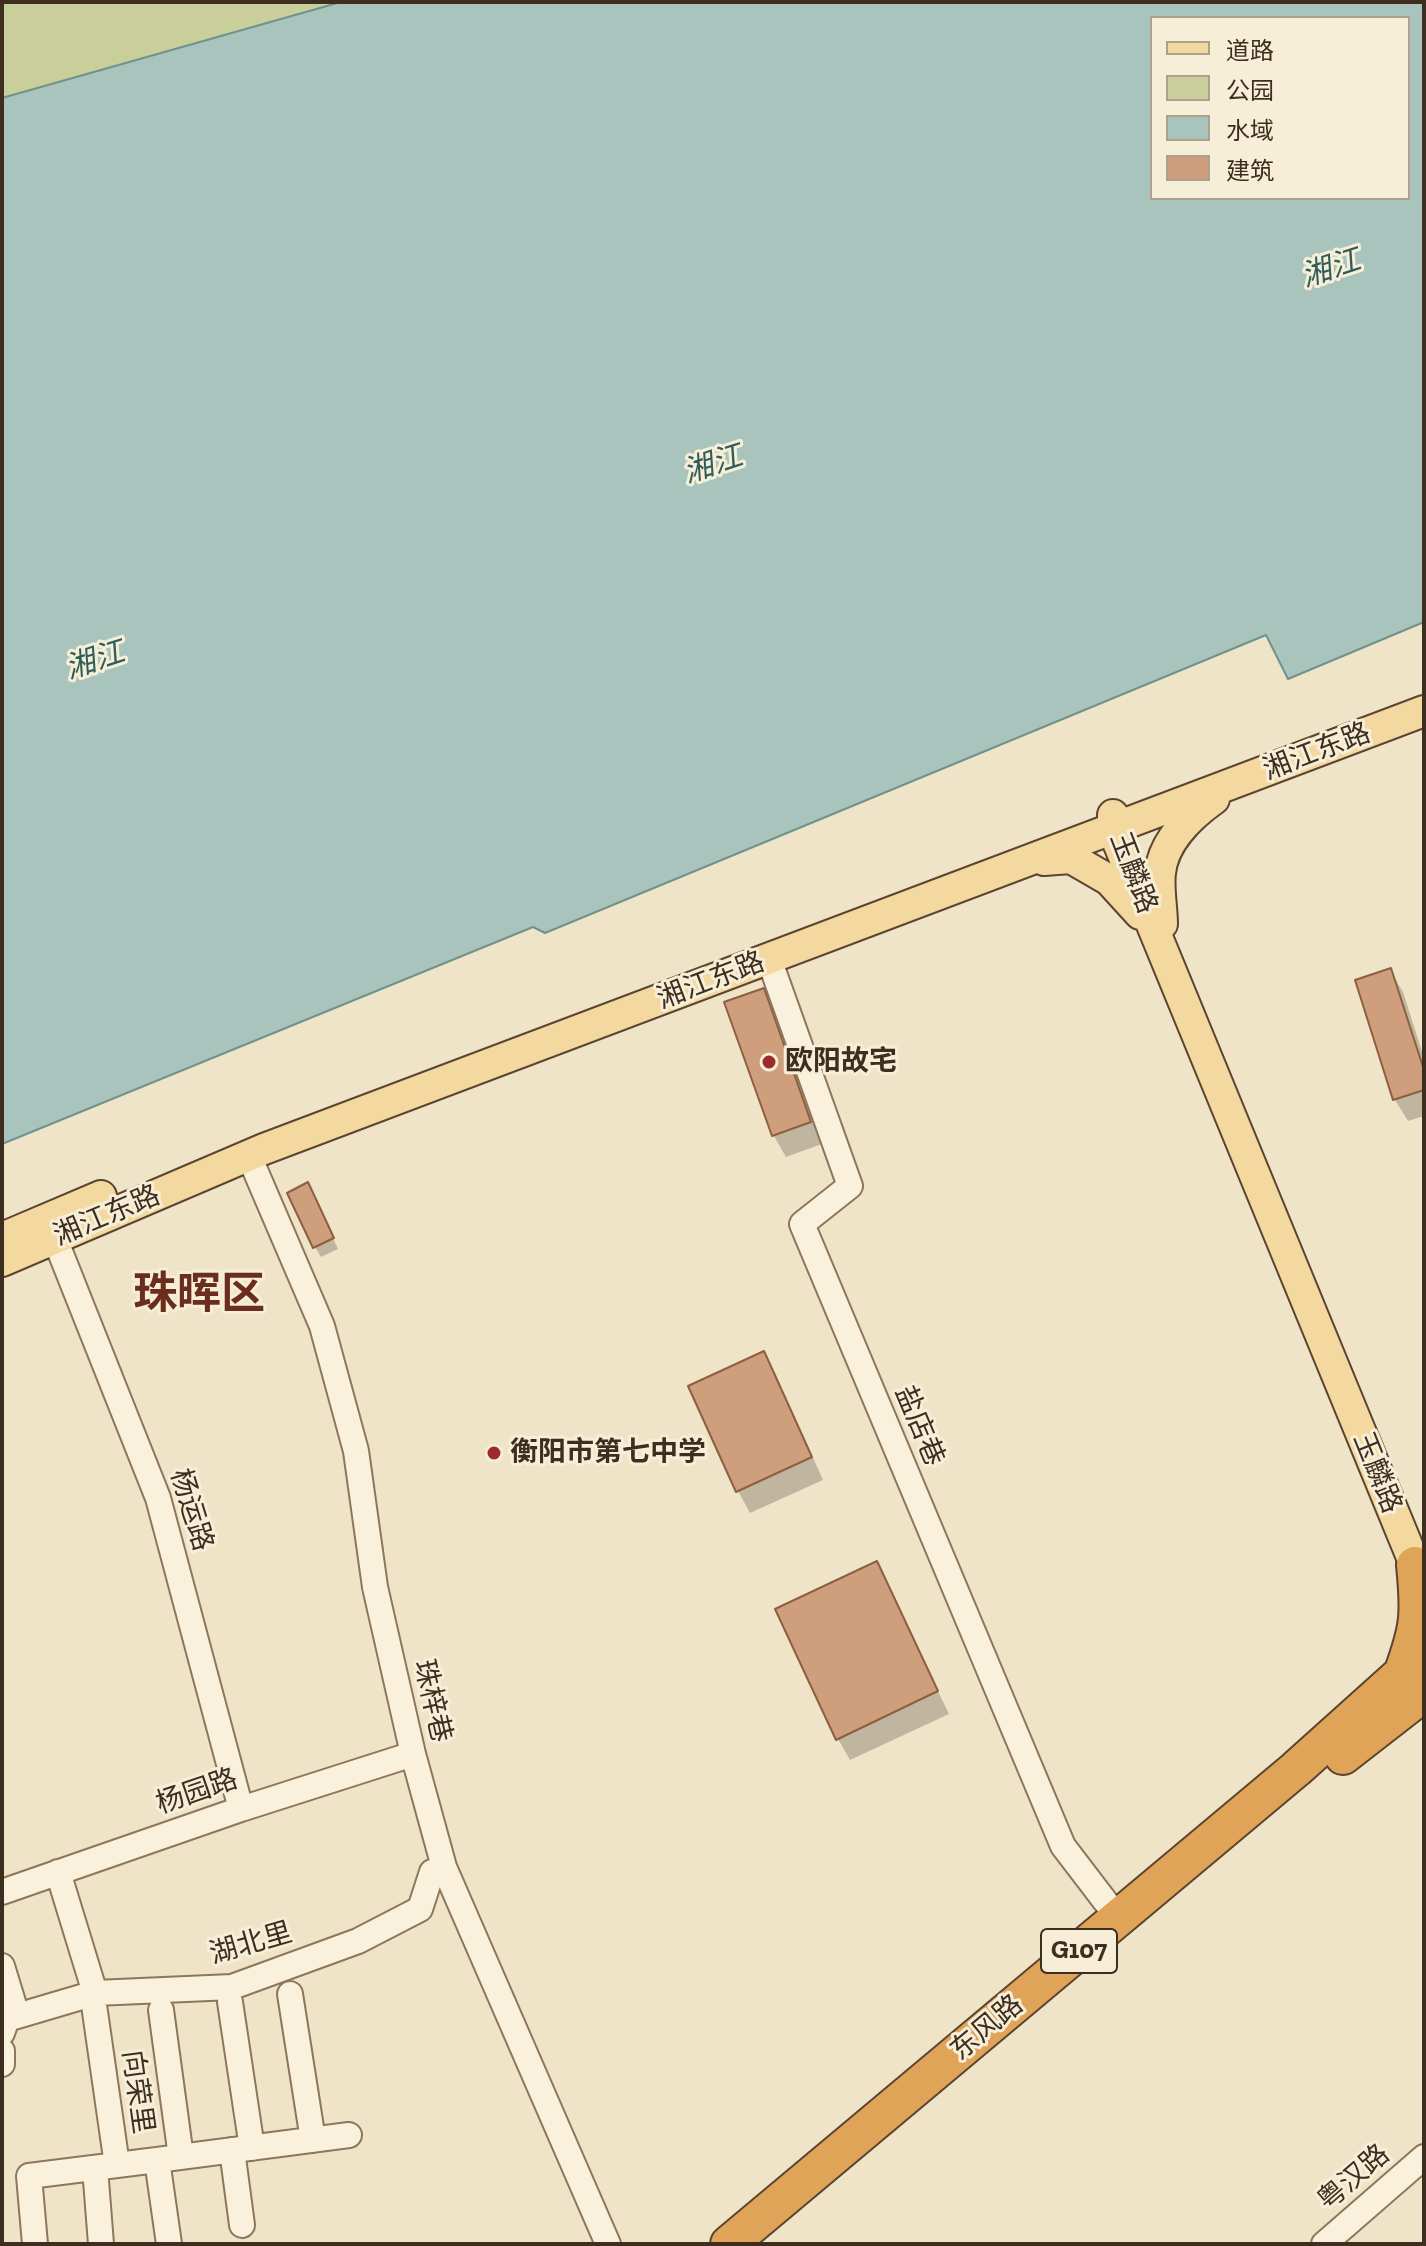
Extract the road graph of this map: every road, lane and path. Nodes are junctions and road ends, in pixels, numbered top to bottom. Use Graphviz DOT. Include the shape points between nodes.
graph roads {
  1 [pos="1424,697"];
  2 [pos="1424,711"];
  3 [pos="1234,784"];
  4 [pos="1116,824"];
  5 [pos="1030,861"];
  6 [pos="1159,927"];
  7 [pos="769,959"];
  8 [pos="249,1156"];
  9 [pos="2,1238"];
  10 [pos="55,1239"];
  11 [pos="2,1261"];
  12 [pos="1421,1556"];
  13 [pos="1418,1683"];
  14 [pos="413,1754"];
  15 [pos="241,1809"];
  16 [pos="444,1867"];
  17 [pos="58,1872"];
  18 [pos="2,1892"];
  19 [pos="1118,1918"];
  20 [pos="2,1966"];
  21 [pos="290,1994"];
  22 [pos="94,1995"];
  23 [pos="230,2002"];
  24 [pos="161,2010"];
  25 [pos="4,2026"];
  26 [pos="2,2051"];
  27 [pos="2,2064"];
  28 [pos="349,2135"];
  29 [pos="313,2140"];
  30 [pos="242,2149"];
  31 [pos="181,2157"];
  32 [pos="1424,2157"];
  33 [pos="157,2160"];
  34 [pos="106,2166"];
  35 [pos="242,2225"];
  36 [pos="35,2244"];
  37 [pos="101,2244"];
  38 [pos="169,2244"];
  39 [pos="608,2244"];
  40 [pos="729,2244"];
  41 [pos="763,2244"];
  42 [pos="1324,2244"];
  1 -- 4 [label="main road, 湘江东路"];
  2 -- 3 [label="main road, 湘江东路"];
  3 -- 4 [label="main road, 湘江东路"];
  3 -- 6 [label="main road" via="1173,838 1160,872"];
  4 -- 5 [label="main road, 湘江东路"];
  4 -- 6 [label="main road, 玉麟路"];
  4 -- 9 [label="main road, 湘江东路" via="257,1131"];
  5 -- 6 [label="main road" via="1071,858 1109,880"];
  5 -- 7 [label="main road, 湘江东路"];
  6 -- 12 [label="main road, 玉麟路"];
  7 -- 8 [label="main road, 湘江东路"];
  7 -- 19 [label="street, 盐店巷" via="850,1186 802,1224 1063,1846"];
  8 -- 10 [label="main road, 湘江东路"];
  8 -- 14 [label="street, 珠梓巷" via="322,1326 356,1451 375,1587"];
  10 -- 11 [label="main road, 湘江东路"];
  10 -- 15 [label="street, 杨运路" via="158,1498"];
  12 -- 13 [label="highway"];
  13 -- 19 [label="highway, 东风路 / G107" via="1296,1769"];
  13 -- 41 [label="highway, 东风路 / G107" via="1322,1773"];
  14 -- 15 [label="street, 杨园路"];
  14 -- 16 [label="street, 珠梓巷"];
  15 -- 17 [label="street, 杨园路"];
  16 -- 22 [label="street, 湖北里" via="432,1872 420,1909 358,1941 246,1982"];
  16 -- 39 [label="street, 珠梓巷"];
  17 -- 18 [label="street, 杨园路"];
  17 -- 22 [label="street, 向荣里"];
  19 -- 40 [label="highway, 东风路 / G107"];
  20 -- 25 [label="street" via="13,2002"];
  21 -- 29 [label="street"];
  22 -- 25 [label="street, 湖北里"];
  22 -- 34 [label="street, 向荣里"];
  23 -- 30 [label="street"];
  24 -- 31 [label="street"];
  26 -- 27 [label="street"];
  28 -- 29 [label="street"];
  29 -- 30 [label="street"];
  30 -- 31 [label="street"];
  30 -- 35 [label="street"];
  31 -- 33 [label="street"];
  32 -- 42 [label="street, 粤汉路"];
  33 -- 34 [label="street, 向荣里"];
  33 -- 38 [label="street, 向荣里"];
  34 -- 36 [label="street" via="29,2176"];
  34 -- 37 [label="street"];
}
